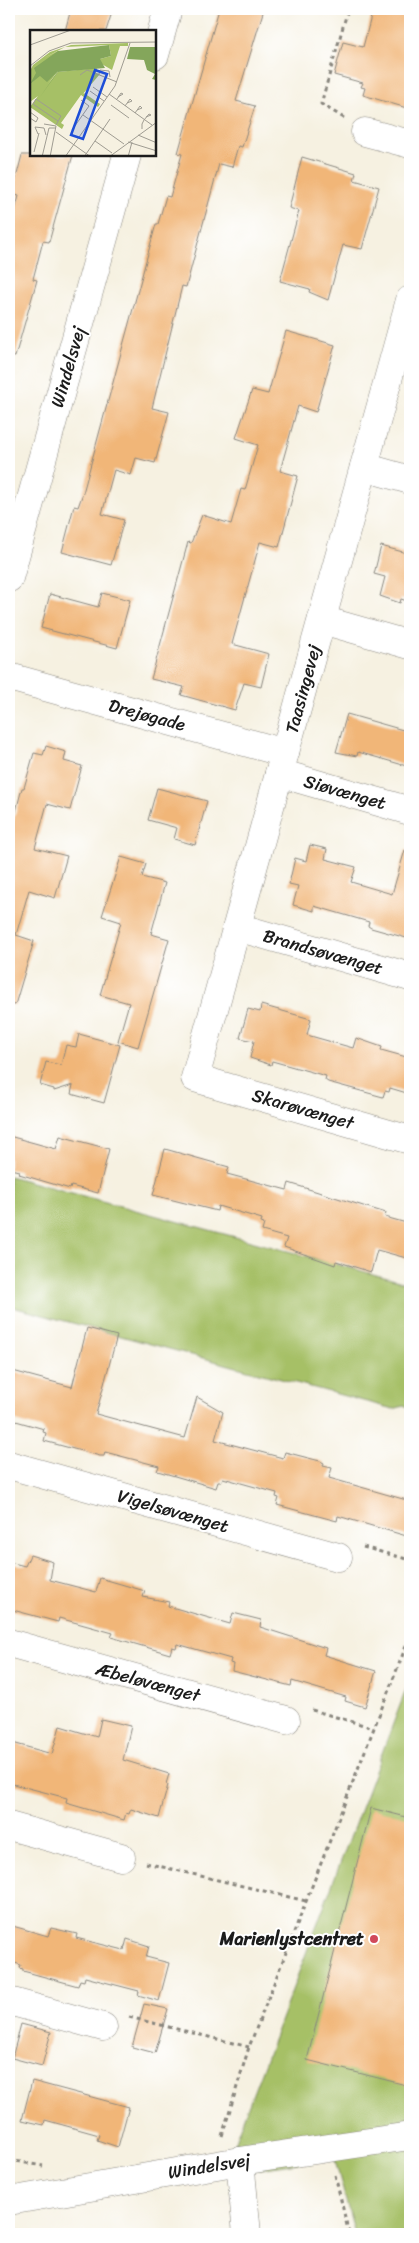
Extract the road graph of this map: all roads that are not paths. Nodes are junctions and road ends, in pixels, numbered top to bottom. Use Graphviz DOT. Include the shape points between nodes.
graph roads {
  1 [pos="168,9"];
  2 [pos="156,51"];
  3 [pos="365,132"];
  4 [pos="410,144"];
  5 [pos="127,156"];
  6 [pos="409,308"];
  7 [pos="364,467"];
  8 [pos="410,480"];
  9 [pos="9,578"];
  10 [pos="322,620"];
  11 [pos="410,644"];
  12 [pos="9,677"];
  13 [pos="282,763"];
  14 [pos="410,811"];
  15 [pos="236,927"];
  16 [pos="410,977"];
  17 [pos="195,1078"];
  18 [pos="410,1140"];
  19 [pos="9,1465"];
  20 [pos="338,1557"];
  21 [pos="9,1643"];
  22 [pos="286,1720"];
  23 [pos="9,1826"];
  24 [pos="121,1857"];
  25 [pos="9,2001"];
  26 [pos="103,2027"];
  27 [pos="410,2136"];
  28 [pos="240,2161"];
  29 [pos="9,2201"];
  30 [pos="246,2234"];
  1 -- 2 [label="street"];
  3 -- 4 [label="street"];
  5 -- 9 [label="street, Windelsvej"];
  6 -- 7 [label="street, Taasingevej"];
  7 -- 8 [label="street"];
  7 -- 10 [label="street, Taasingevej"];
  10 -- 11 [label="street"];
  10 -- 13 [label="street, Taasingevej"];
  12 -- 13 [label="street, Drejøgade"];
  13 -- 14 [label="street, Siøvænget"];
  13 -- 15 [label="street, Taasingevej"];
  15 -- 16 [label="street, Brandsøvænget"];
  15 -- 17 [label="street, Taasingevej"];
  17 -- 18 [label="street, Skarøvænget"];
  19 -- 20 [label="street, Vigelsøvænget"];
  21 -- 22 [label="street, Æbeløvænget"];
  23 -- 24 [label="street"];
  25 -- 26 [label="street"];
  27 -- 28 [label="street, Windelsvej"];
  28 -- 29 [label="street, Windelsvej"];
  28 -- 30 [label="street"];
}
